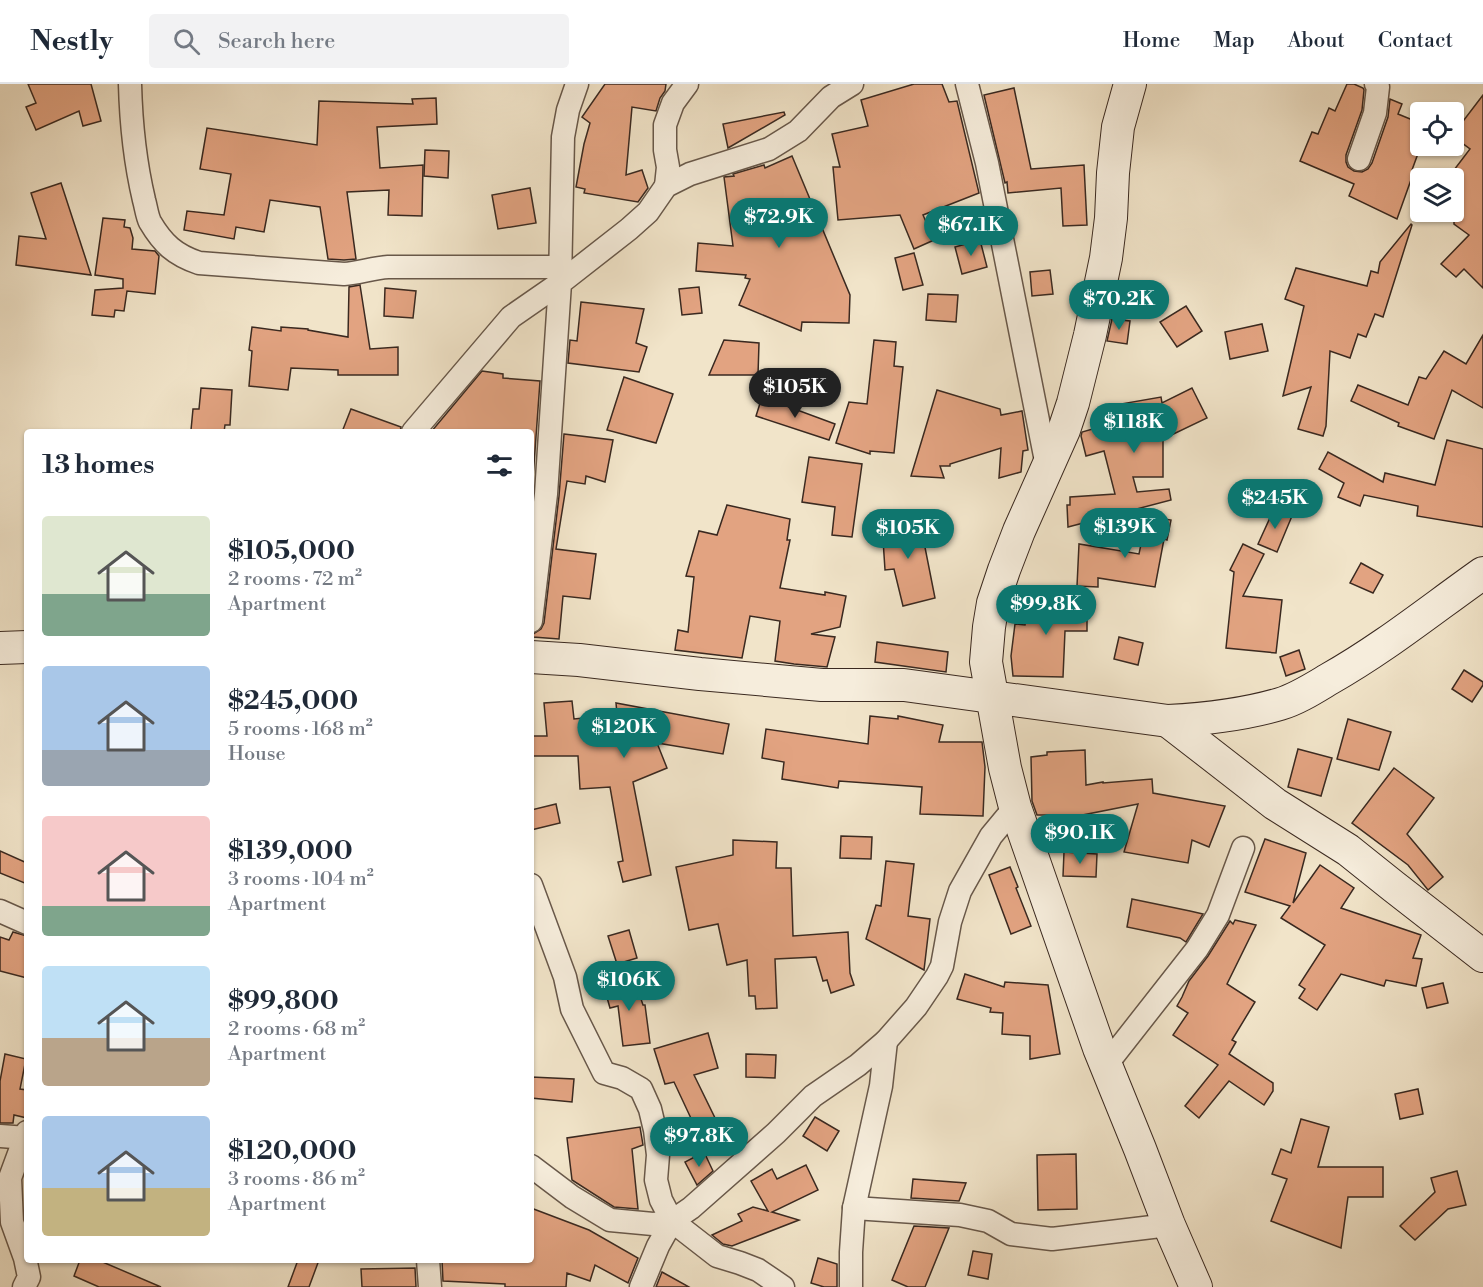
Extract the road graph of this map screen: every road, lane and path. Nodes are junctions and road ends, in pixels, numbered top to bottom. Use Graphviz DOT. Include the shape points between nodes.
graph roads {
  1 [pos="130,84"];
  2 [pos="577,84"];
  3 [pos="687,84"];
  4 [pos="852,84"];
  5 [pos="967,84"];
  6 [pos="1130,84"];
  7 [pos="1376,84"];
  8 [pos="1359,159"];
  9 [pos="666,186"];
  10 [pos="560,275"];
  11 [pos="416,429"];
  12 [pos="1047,466"];
  13 [pos="1483,573"];
  14 [pos="534,596"];
  15 [pos="24,647"];
  16 [pos="0,648"];
  17 [pos="534,657"];
  18 [pos="992,697"];
  19 [pos="1168,721"];
  20 [pos="1015,807"];
  21 [pos="1243,848"];
  22 [pos="534,893"];
  23 [pos="0,910"];
  24 [pos="24,922"];
  25 [pos="1483,956"];
  26 [pos="886,1041"];
  27 [pos="1106,1065"];
  28 [pos="0,1136"];
  29 [pos="24,1136"];
  30 [pos="24,1141"];
  31 [pos="534,1168"];
  32 [pos="854,1208"];
  33 [pos="672,1221"];
  34 [pos="1169,1225"];
  35 [pos="24,1255"];
  36 [pos="26,1263"];
  37 [pos="428,1263"];
  38 [pos="756,1278"];
  39 [pos="32,1284"];
  40 [pos="430,1287"];
  41 [pos="641,1287"];
  42 [pos="783,1287"];
  43 [pos="851,1287"];
  44 [pos="1196,1287"];
  1 -- 10 [label="street" via="132,127 149,221 170,249 184,258 199,263 344,274 388,267"];
  2 -- 10 [label="street" via="563,137"];
  3 -- 9 [label="street" via="673,103 665,124"];
  4 -- 9 [label="street" via="831,97 798,131 769,148"];
  5 -- 12 [label="street" via="987,163"];
  6 -- 12 [label="street" via="1118,127 1106,258 1090,335 1074,403"];
  7 -- 8 [label="street" via="1375,113"];
  9 -- 10 [label="street" via="642,218"];
  10 -- 11 [label="street" via="511,317"];
  10 -- 14 [label="street" via="546,494"];
  12 -- 18 [label="street" via="993,603 986,662"];
  13 -- 19 [label="street" via="1388,643 1283,703 1248,713"];
  15 -- 16 [label="street"];
  17 -- 18 [label="street" via="822,685 904,685"];
  18 -- 19 [label="street"];
  18 -- 20 [label="street"];
  19 -- 25 [label="street" via="1275,804 1348,849"];
  20 -- 26 [label="street" via="992,836 960,891 937,976"];
  20 -- 27 [label="street"];
  21 -- 27 [label="street" via="1218,915 1197,949"];
  22 -- 33 [label="street" via="565,977 572,1009 604,1073 641,1089 650,1109 658,1155 656,1180"];
  23 -- 24 [label="street"];
  26 -- 32 [label="street" via="881,1086"];
  26 -- 33 [label="street" via="813,1096 705,1196"];
  27 -- 34 [label="street"];
  28 -- 29 [label="street"];
  30 -- 35 [label="street" via="10,1178 12,1222"];
  31 -- 33 [label="street" via="610,1220 653,1224"];
  32 -- 34 [label="street" via="960,1215 988,1221 1011,1234 1052,1239"];
  32 -- 43 [label="street"];
  33 -- 38 [label="street" via="717,1256 740,1263"];
  33 -- 41 [label="street"];
  34 -- 44 [label="street"];
  36 -- 39 [label="street"];
  37 -- 40 [label="street"];
  38 -- 42 [label="street"];
}
